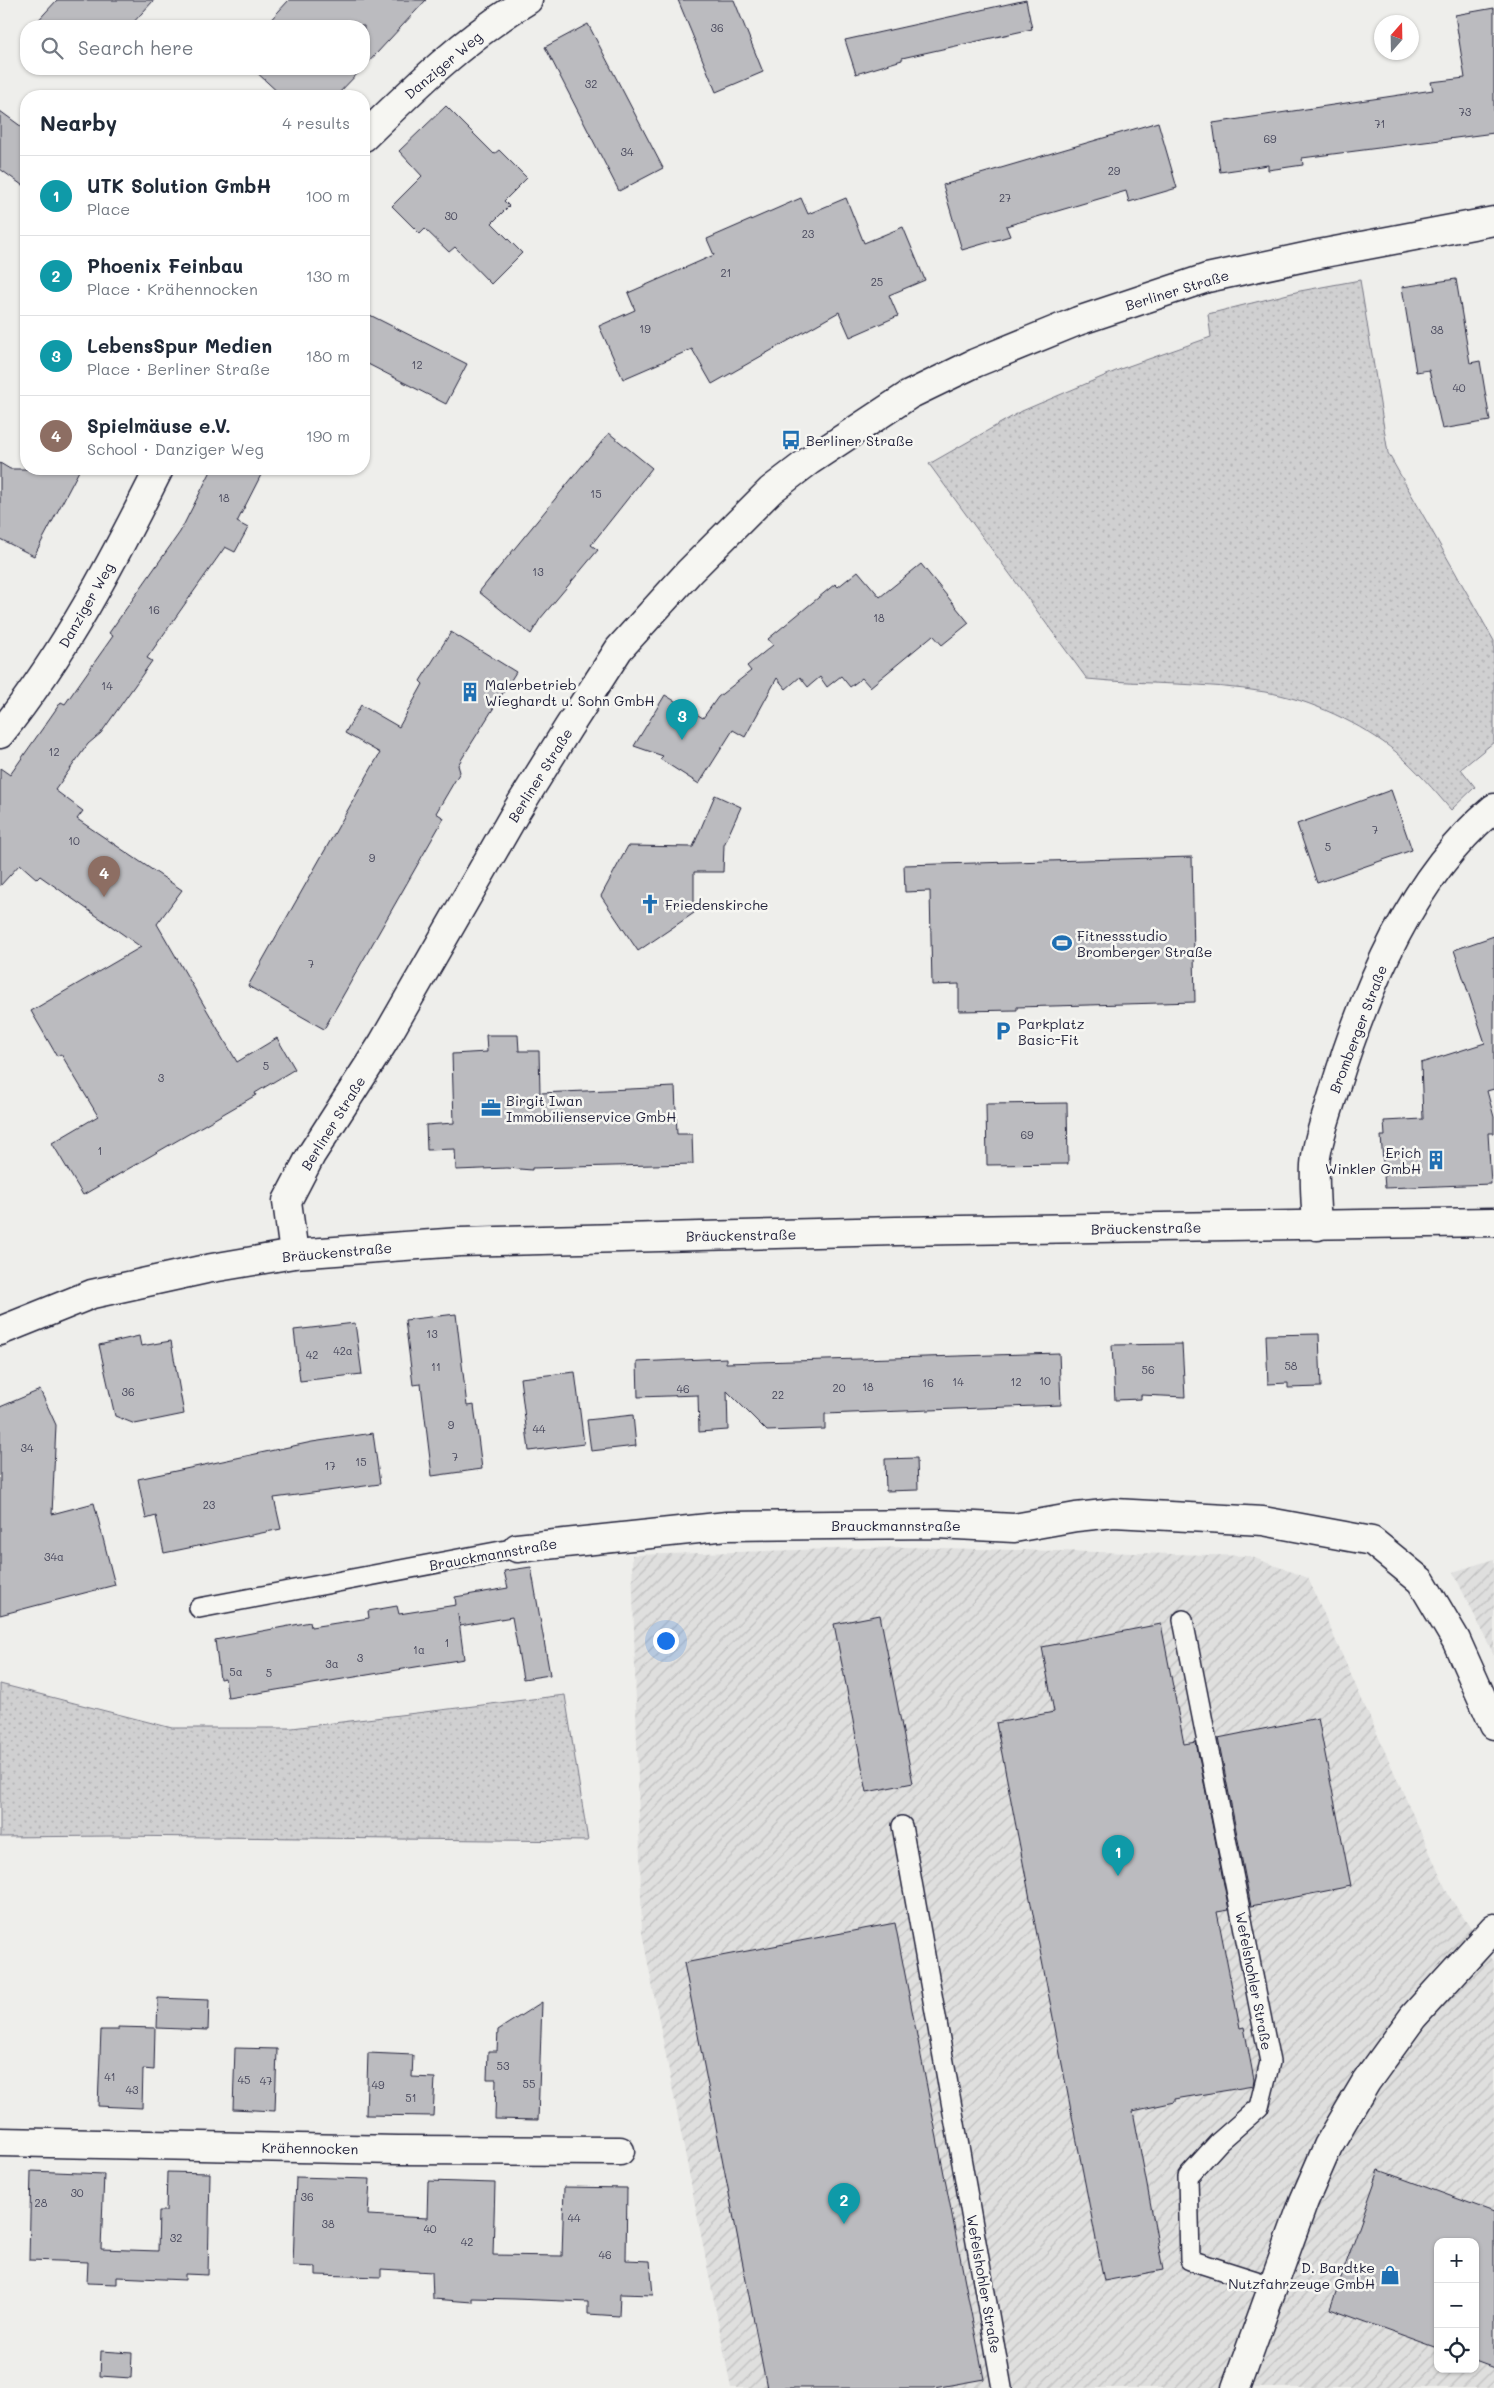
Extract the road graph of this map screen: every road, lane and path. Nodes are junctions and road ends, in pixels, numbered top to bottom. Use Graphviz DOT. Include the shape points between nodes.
graph roads {
  1 [pos="528,0"];
  2 [pos="370,131"];
  3 [pos="1494,222"];
  4 [pos="156,475"];
  5 [pos="0,734"];
  6 [pos="1494,808"];
  7 [pos="1494,1222"];
  8 [pos="1317,1226"];
  9 [pos="294,1254"];
  10 [pos="0,1331"];
  11 [pos="517,1548"];
  12 [pos="199,1608"];
  13 [pos="1183,1620"];
  14 [pos="1494,1725"];
  15 [pos="902,1826"];
  16 [pos="1494,1928"];
  17 [pos="0,2142"];
  18 [pos="620,2151"];
  19 [pos="1272,2286"];
  20 [pos="1002,2388"];
  21 [pos="1236,2388"];
  1 -- 2 [label="street, Danziger Weg" via="478,34 428,75"];
  3 -- 9 [label="street, Berliner Straße" via="1207,278 1078,321 976,363 910,395 809,461 771,490 689,572 619,649 568,728 287,1201"];
  4 -- 5 [label="street, Danziger Weg" via="71,634"];
  6 -- 8 [label="street, Bromberger Straße" via="1466,832 1430,880 1373,981 1321,1133 1315,1164"];
  7 -- 8 [label="street, Bräuckenstraße"];
  8 -- 9 [label="street, Bräuckenstraße" via="896,1231 460,1242"];
  9 -- 10 [label="street, Bräuckenstraße" via="92,1294"];
  11 -- 12 [label="lane, Brauckmannstraße"];
  11 -- 14 [label="street, Brauckmannstraße" via="727,1526 937,1524 1014,1528 1114,1513 1263,1520 1372,1541 1421,1581 1456,1640"];
  13 -- 19 [label="lane, Wefelshohler Straße" via="1270,2062 1259,2107 1219,2142 1188,2176 1190,2260"];
  15 -- 20 [label="lane, Wefelshohler Straße"];
  16 -- 19 [label="street" via="1413,2016 1366,2082 1328,2146"];
  17 -- 18 [label="street, Krähennocken"];
  19 -- 21 [label="street"];
}
